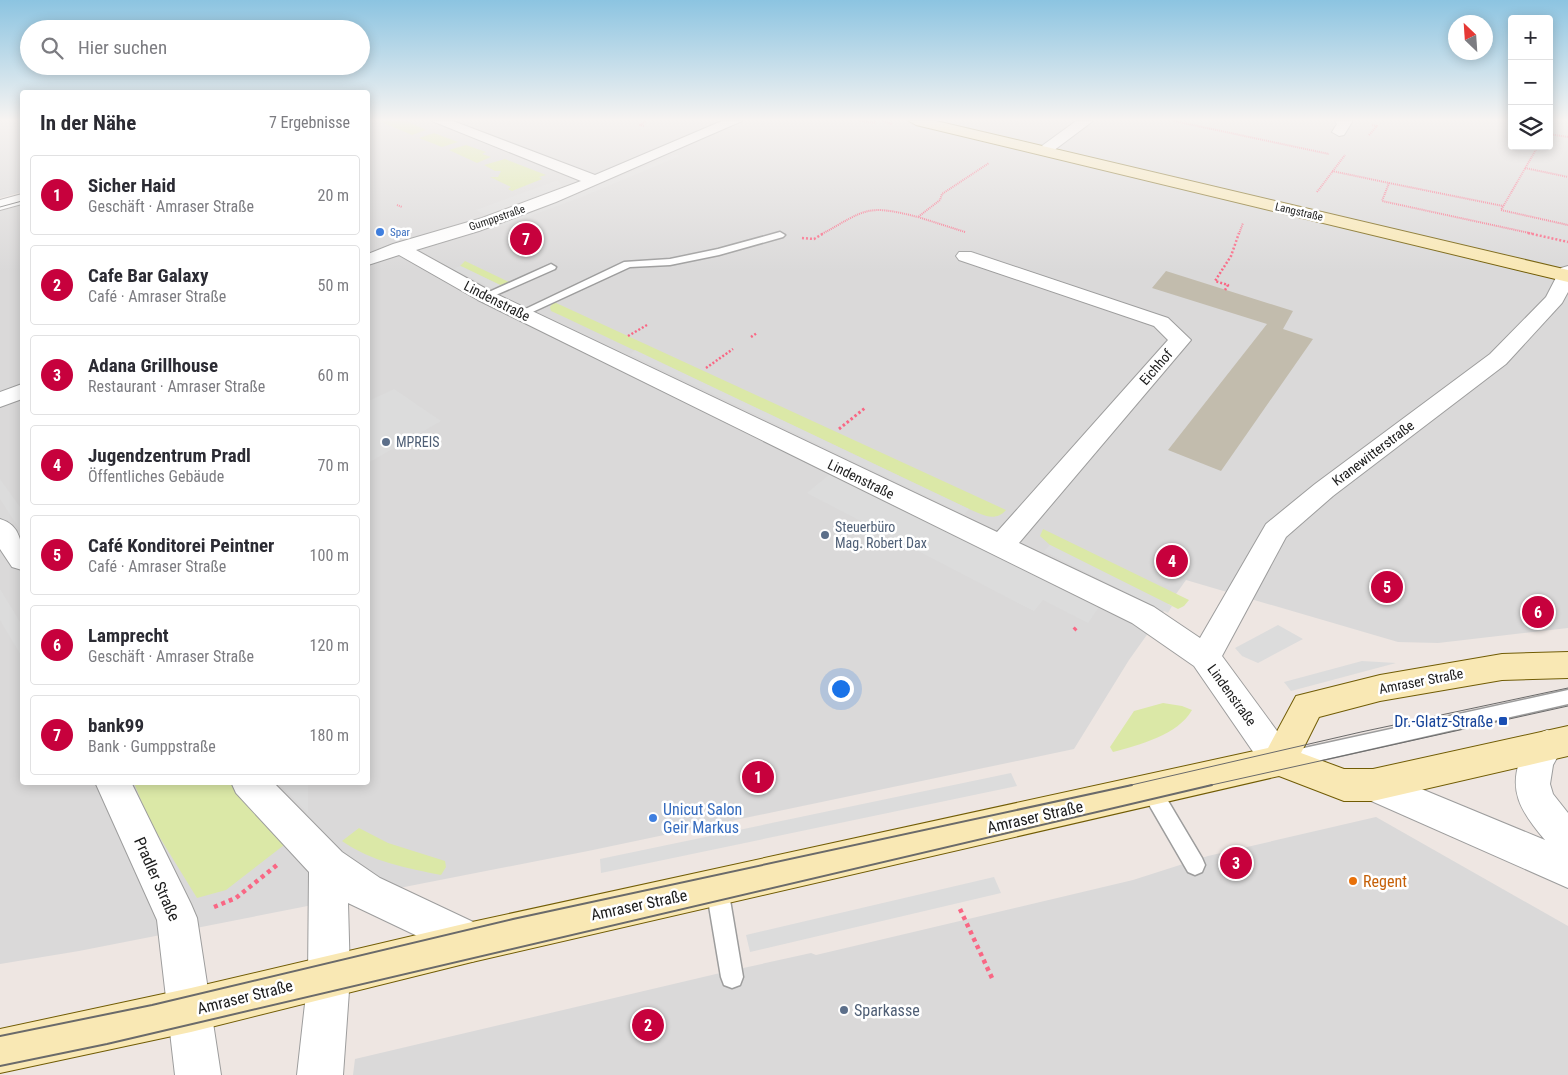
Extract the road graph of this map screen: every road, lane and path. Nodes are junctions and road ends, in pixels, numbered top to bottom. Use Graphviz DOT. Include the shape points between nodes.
graph roads {
  1 [pos="570,171"];
  2 [pos="619,171"];
  3 [pos="976,171"];
  4 [pos="1129,171"];
  5 [pos="1332,171"];
  6 [pos="1523,171"];
  7 [pos="1540,171"];
  8 [pos="1568,177"];
  9 [pos="596,181"];
  10 [pos="1389,183"];
  11 [pos="20,200"];
  12 [pos="0,205"];
  13 [pos="397,205"];
  14 [pos="1503,206"];
  15 [pos="402,207"];
  16 [pos="918,217"];
  17 [pos="1243,220"];
  18 [pos="1568,226"];
  19 [pos="780,235"];
  20 [pos="799,237"];
  21 [pos="1568,242"];
  22 [pos="399,248"];
  23 [pos="965,256"];
  24 [pos="370,259"];
  25 [pos="551,267"];
  26 [pos="1567,275"];
  27 [pos="1225,290"];
  28 [pos="485,296"];
  29 [pos="522,313"];
  30 [pos="648,325"];
  31 [pos="756,333"];
  32 [pos="627,336"];
  33 [pos="751,337"];
  34 [pos="732,350"];
  35 [pos="706,368"];
  36 [pos="20,392"];
  37 [pos="0,400"];
  38 [pos="864,408"];
  39 [pos="839,429"];
  40 [pos="0,528"];
  41 [pos="1000,547"];
  42 [pos="20,557"];
  43 [pos="1078,626"];
  44 [pos="1074,630"];
  45 [pos="1205,657"];
  46 [pos="1568,665"];
  47 [pos="1568,698"];
  48 [pos="1558,743"];
  49 [pos="1279,761"];
  50 [pos="1373,784"];
  51 [pos="114,785"];
  52 [pos="252,785"];
  53 [pos="1151,790"];
  54 [pos="1568,839"];
  55 [pos="280,862"];
  56 [pos="328,865"];
  57 [pos="1195,865"];
  58 [pos="1568,869"];
  59 [pos="717,888"];
  60 [pos="960,908"];
  61 [pos="208,909"];
  62 [pos="472,942"];
  63 [pos="329,977"];
  64 [pos="732,977"];
  65 [pos="992,978"];
  66 [pos="191,1010"];
  67 [pos="0,1051"];
  68 [pos="198,1075"];
  69 [pos="320,1075"];
  1 -- 9 [label="street"];
  2 -- 9 [label="street, Gumppstraße"];
  3 -- 16 [label="path" via="942,194 940,200"];
  4 -- 26 [label="street, Langstraße"];
  5 -- 10 [label="path"];
  6 -- 14 [label="path"];
  7 -- 8 [label="path"];
  9 -- 22 [label="street, Gumppstraße" via="487,223"];
  10 -- 14 [label="path"];
  10 -- 21 [label="path" via="1382,200"];
  11 -- 12 [label="street"];
  13 -- 15 [label="path"];
  14 -- 18 [label="path" via="1501,210"];
  16 -- 20 [label="path" via="874,208 860,212 814,239"];
  16 -- 23 [label="path" via="967,234 968,240 960,252"];
  17 -- 27 [label="path" via="1231,256 1215,281 1228,285"];
  19 -- 29 [label="lane" via="670,262 628,264"];
  22 -- 24 [label="street, Gumppstraße"];
  22 -- 28 [label="street, Lindenstraße"];
  23 -- 41 [label="street, Eichhof" via="1161,322 1180,340"];
  25 -- 28 [label="lane"];
  26 -- 45 [label="street, Kranewitterstraße" via="1555,299 1498,359 1324,490 1276,531"];
  28 -- 29 [label="street, Lindenstraße"];
  29 -- 41 [label="street, Lindenstraße"];
  30 -- 32 [label="path"];
  31 -- 33 [label="path"];
  34 -- 35 [label="path"];
  36 -- 37 [label="street"];
  38 -- 39 [label="path"];
  40 -- 42 [label="street"];
  41 -- 45 [label="street, Lindenstraße" via="1143,615"];
  43 -- 44 [label="path"];
  45 -- 49 [label="street, Lindenstraße"];
  46 -- 49 [label="street, Amraser Straße" via="1502,667 1380,688 1308,706"];
  47 -- 49 [label="lane"];
  48 -- 50 [label="street"];
  48 -- 54 [label="street" via="1533,767 1532,787 1539,805"];
  49 -- 50 [label="street" via="1344,785"];
  49 -- 53 [label="street, Amraser Straße"];
  50 -- 58 [label="street"];
  51 -- 66 [label="street, Pradler Straße" via="177,918"];
  52 -- 56 [label="street"];
  53 -- 57 [label="lane"];
  53 -- 59 [label="street, Amraser Straße"];
  55 -- 61 [label="path" via="236,898"];
  56 -- 62 [label="street" via="366,892"];
  56 -- 63 [label="street"];
  59 -- 62 [label="street, Amraser Straße"];
  59 -- 64 [label="lane"];
  60 -- 65 [label="path"];
  62 -- 63 [label="street, Amraser Straße"];
  63 -- 66 [label="street, Amraser Straße"];
  63 -- 69 [label="street"];
  66 -- 67 [label="street, Amraser Straße"];
  66 -- 68 [label="street, Pradler Straße"];
}
